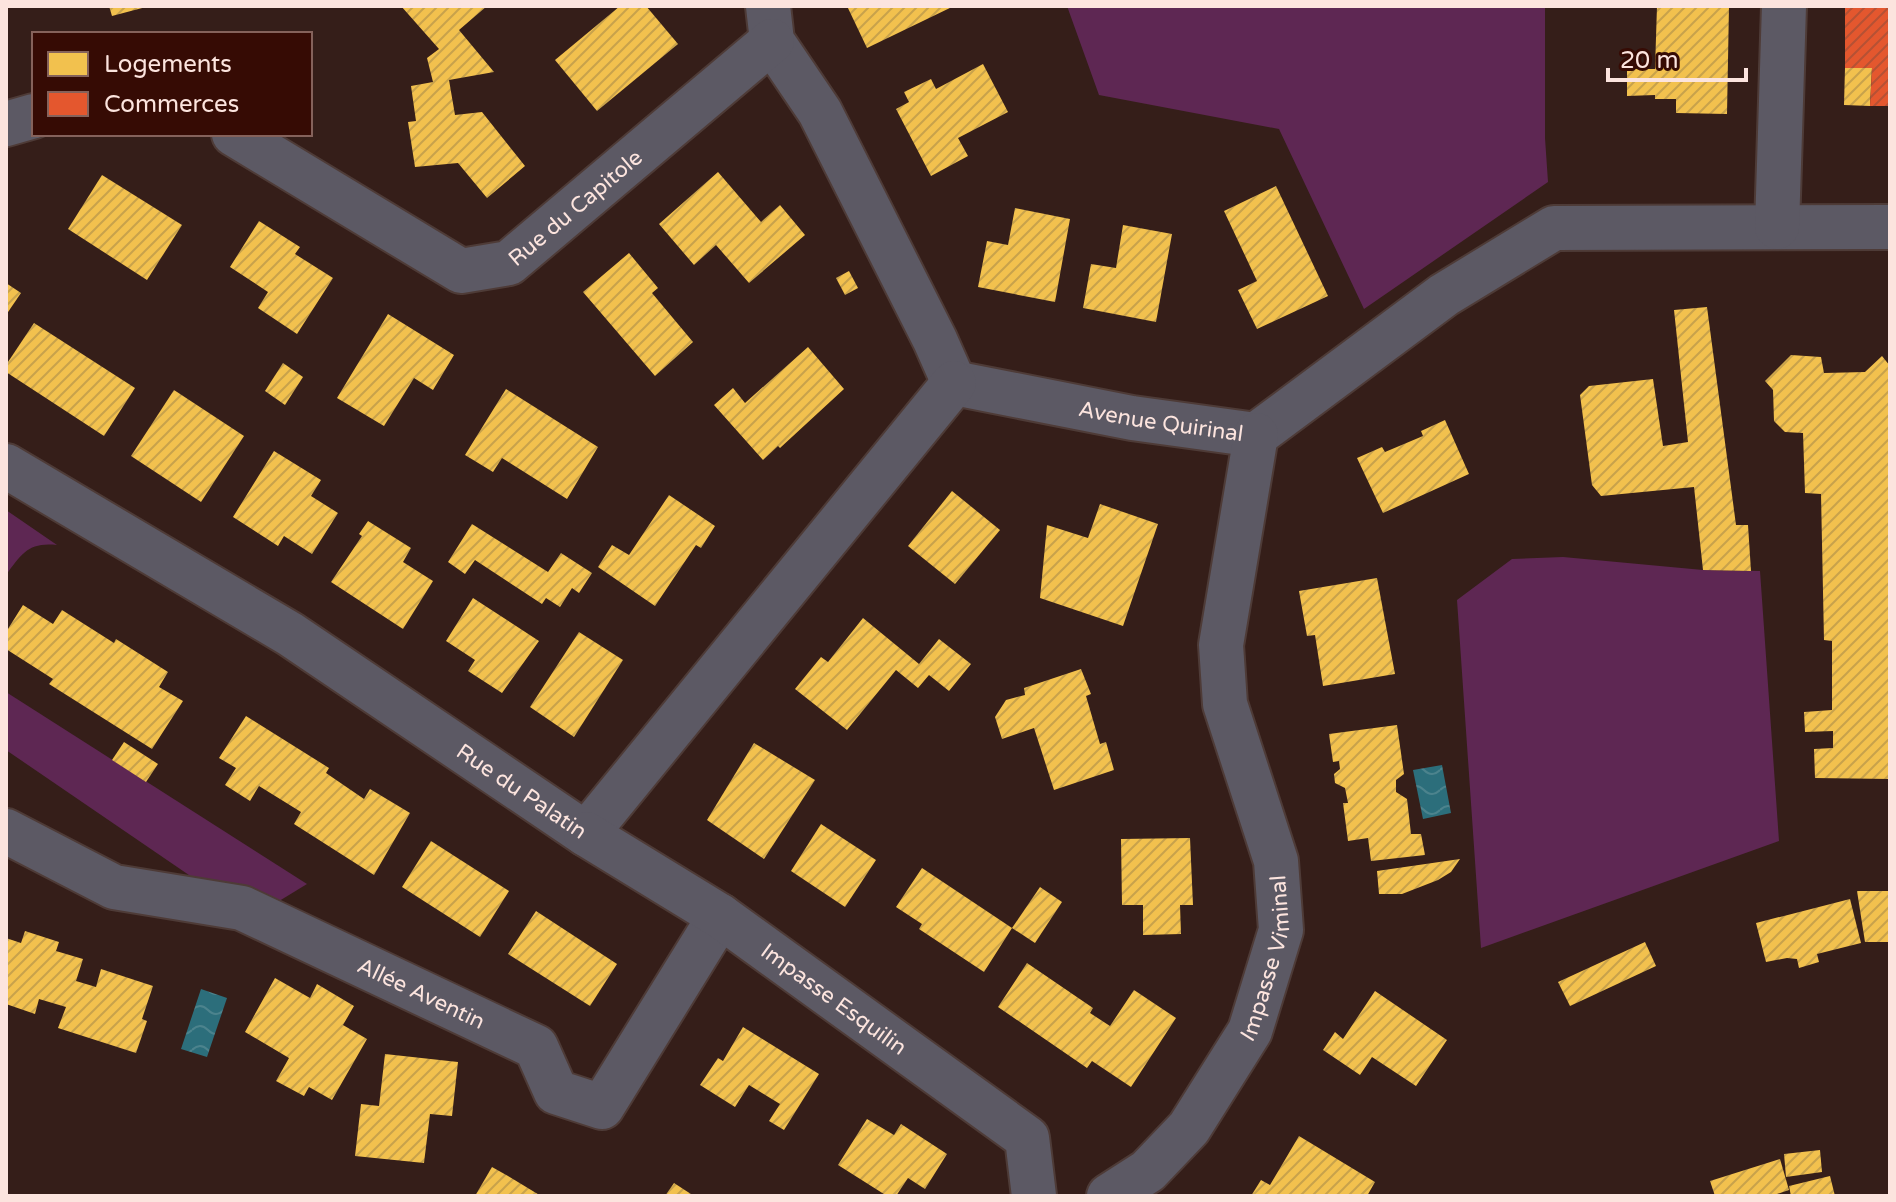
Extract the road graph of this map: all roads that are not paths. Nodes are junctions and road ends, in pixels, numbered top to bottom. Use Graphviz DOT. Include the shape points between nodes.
graph roads {
  1 [pos="1784,6"];
  2 [pos="770,23"];
  3 [pos="32,117"];
  4 [pos="6,124"];
  5 [pos="237,136"];
  6 [pos="1777,227"];
  7 [pos="1890,227"];
  8 [pos="954,383"];
  9 [pos="1256,435"];
  10 [pos="6,466"];
  11 [pos="6,831"];
  12 [pos="586,834"];
  13 [pos="720,916"];
  14 [pos="1034,1196"];
  15 [pos="1109,1196"];
  1 -- 6 [label="street"];
  2 -- 5 [label="street, Rue du Capitole" via="509,263 461,271"];
  2 -- 8 [label="street" via="820,112"];
  3 -- 4 [label="street"];
  6 -- 7 [label="street, Avenue Quirinal"];
  6 -- 9 [label="street, Avenue Quirinal" via="1554,228 1444,295"];
  8 -- 9 [label="street, Avenue Quirinal" via="1132,418"];
  8 -- 12 [label="street, Rue du Palatin"];
  9 -- 15 [label="street, Impasse Viminal" via="1221,645 1225,704 1276,861 1281,930 1250,1031 1189,1128 1148,1171"];
  10 -- 12 [label="street, Rue du Palatin" via="290,634"];
  11 -- 13 [label="street, Allée Aventin" via="114,887 242,908 536,1047 556,1092 602,1107"];
  12 -- 13 [label="street, Impasse Esquilin"];
  13 -- 14 [label="street, Impasse Esquilin" via="1027,1138"];
}
